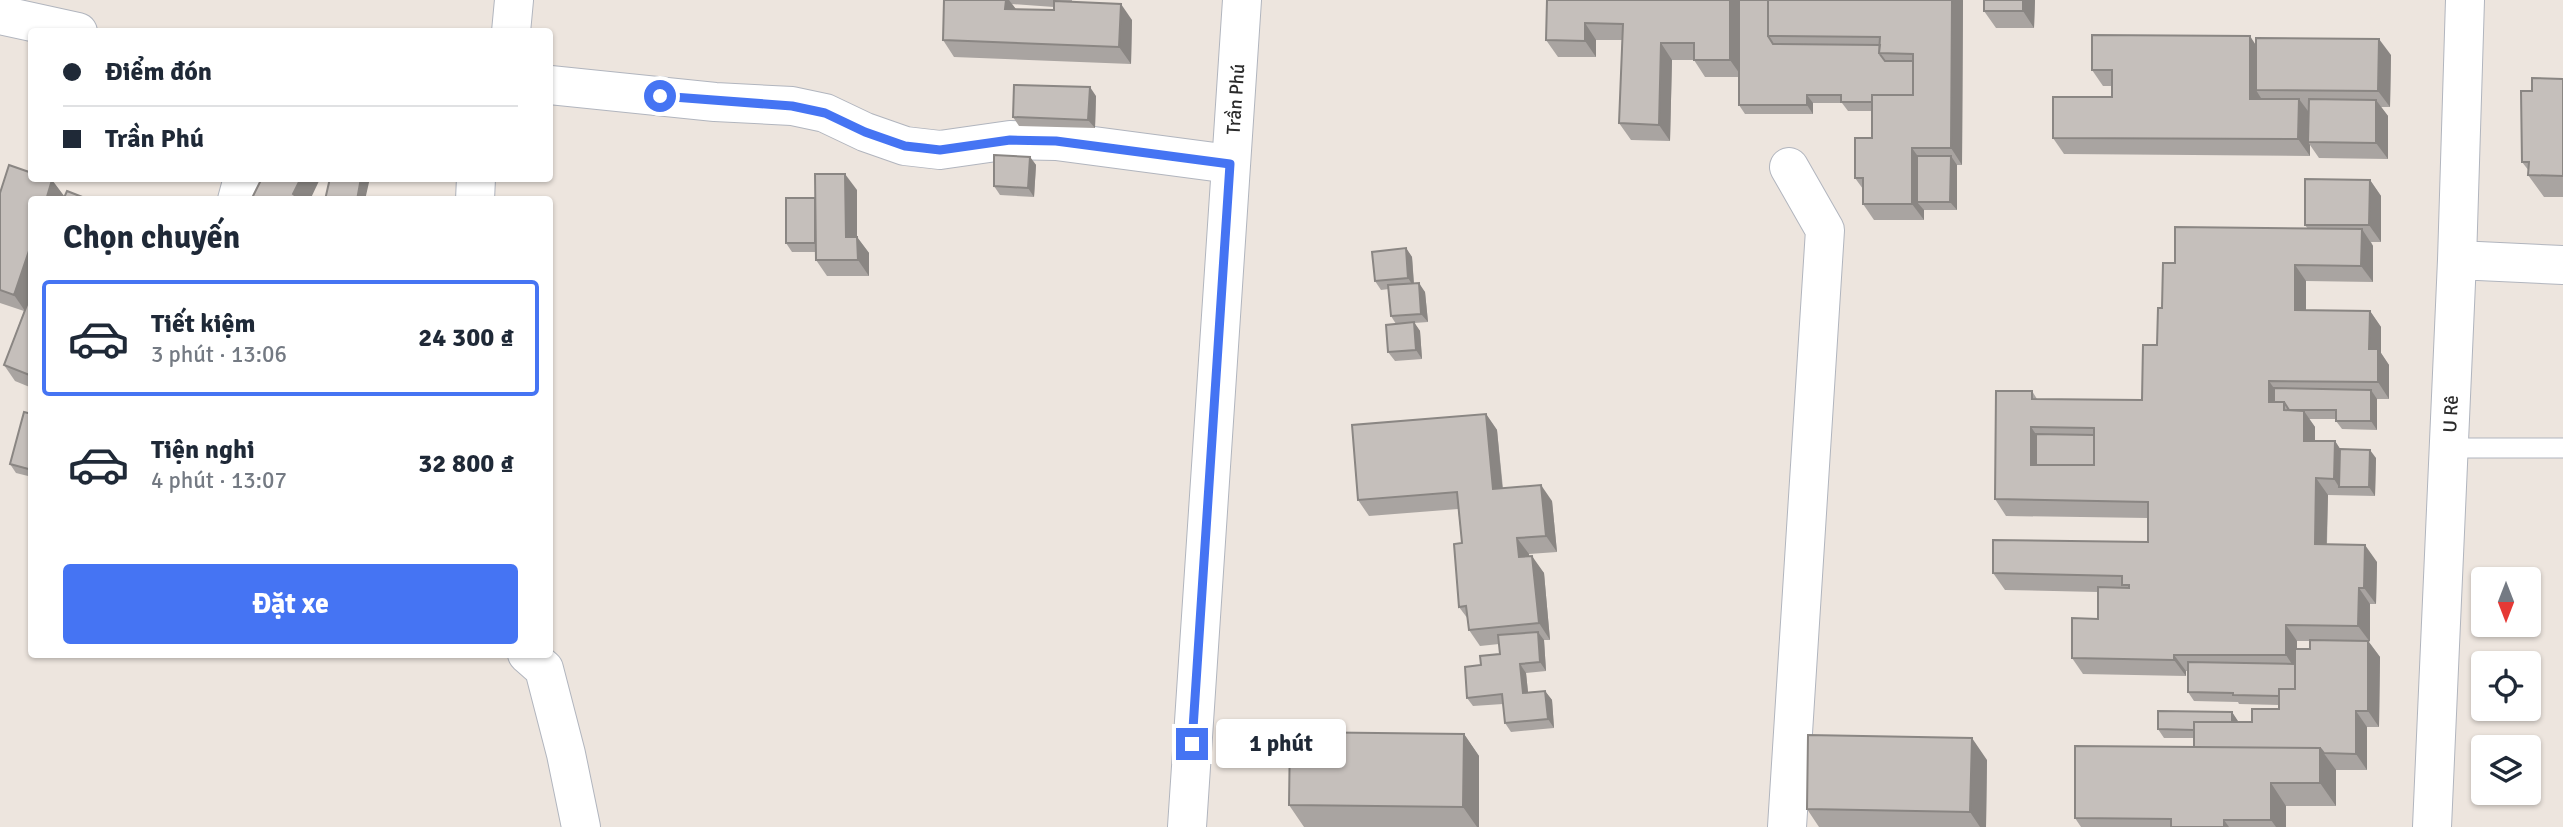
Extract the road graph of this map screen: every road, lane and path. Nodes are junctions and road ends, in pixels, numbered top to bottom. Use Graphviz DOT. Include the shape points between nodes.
graph roads {
  1 [pos="514,0"];
  2 [pos="1242,0"];
  3 [pos="2465,0"];
  4 [pos="0,15"];
  5 [pos="60,28"];
  6 [pos="511,28"];
  7 [pos="553,85"];
  8 [pos="1230,164"];
  9 [pos="1789,167"];
  10 [pos="2458,260"];
  11 [pos="2563,265"];
  12 [pos="2449,448"];
  13 [pos="2563,448"];
  14 [pos="532,658"];
  15 [pos="581,827"];
  16 [pos="1187,827"];
  17 [pos="1787,827"];
  18 [pos="2432,827"];
  1 -- 6 [label="street"];
  2 -- 8 [label="street, Trần Phú"];
  3 -- 10 [label="street, U Rê"];
  4 -- 5 [label="street"];
  7 -- 8 [label="street" via="792,106 825,113 905,146 929,149 1010,140 1056,141"];
  8 -- 16 [label="street, Trần Phú"];
  9 -- 17 [label="street" via="1825,230"];
  10 -- 11 [label="street"];
  10 -- 12 [label="street, U Rê"];
  12 -- 13 [label="lane"];
  12 -- 18 [label="street, U Rê"];
  14 -- 15 [label="street" via="544,669"];
}
